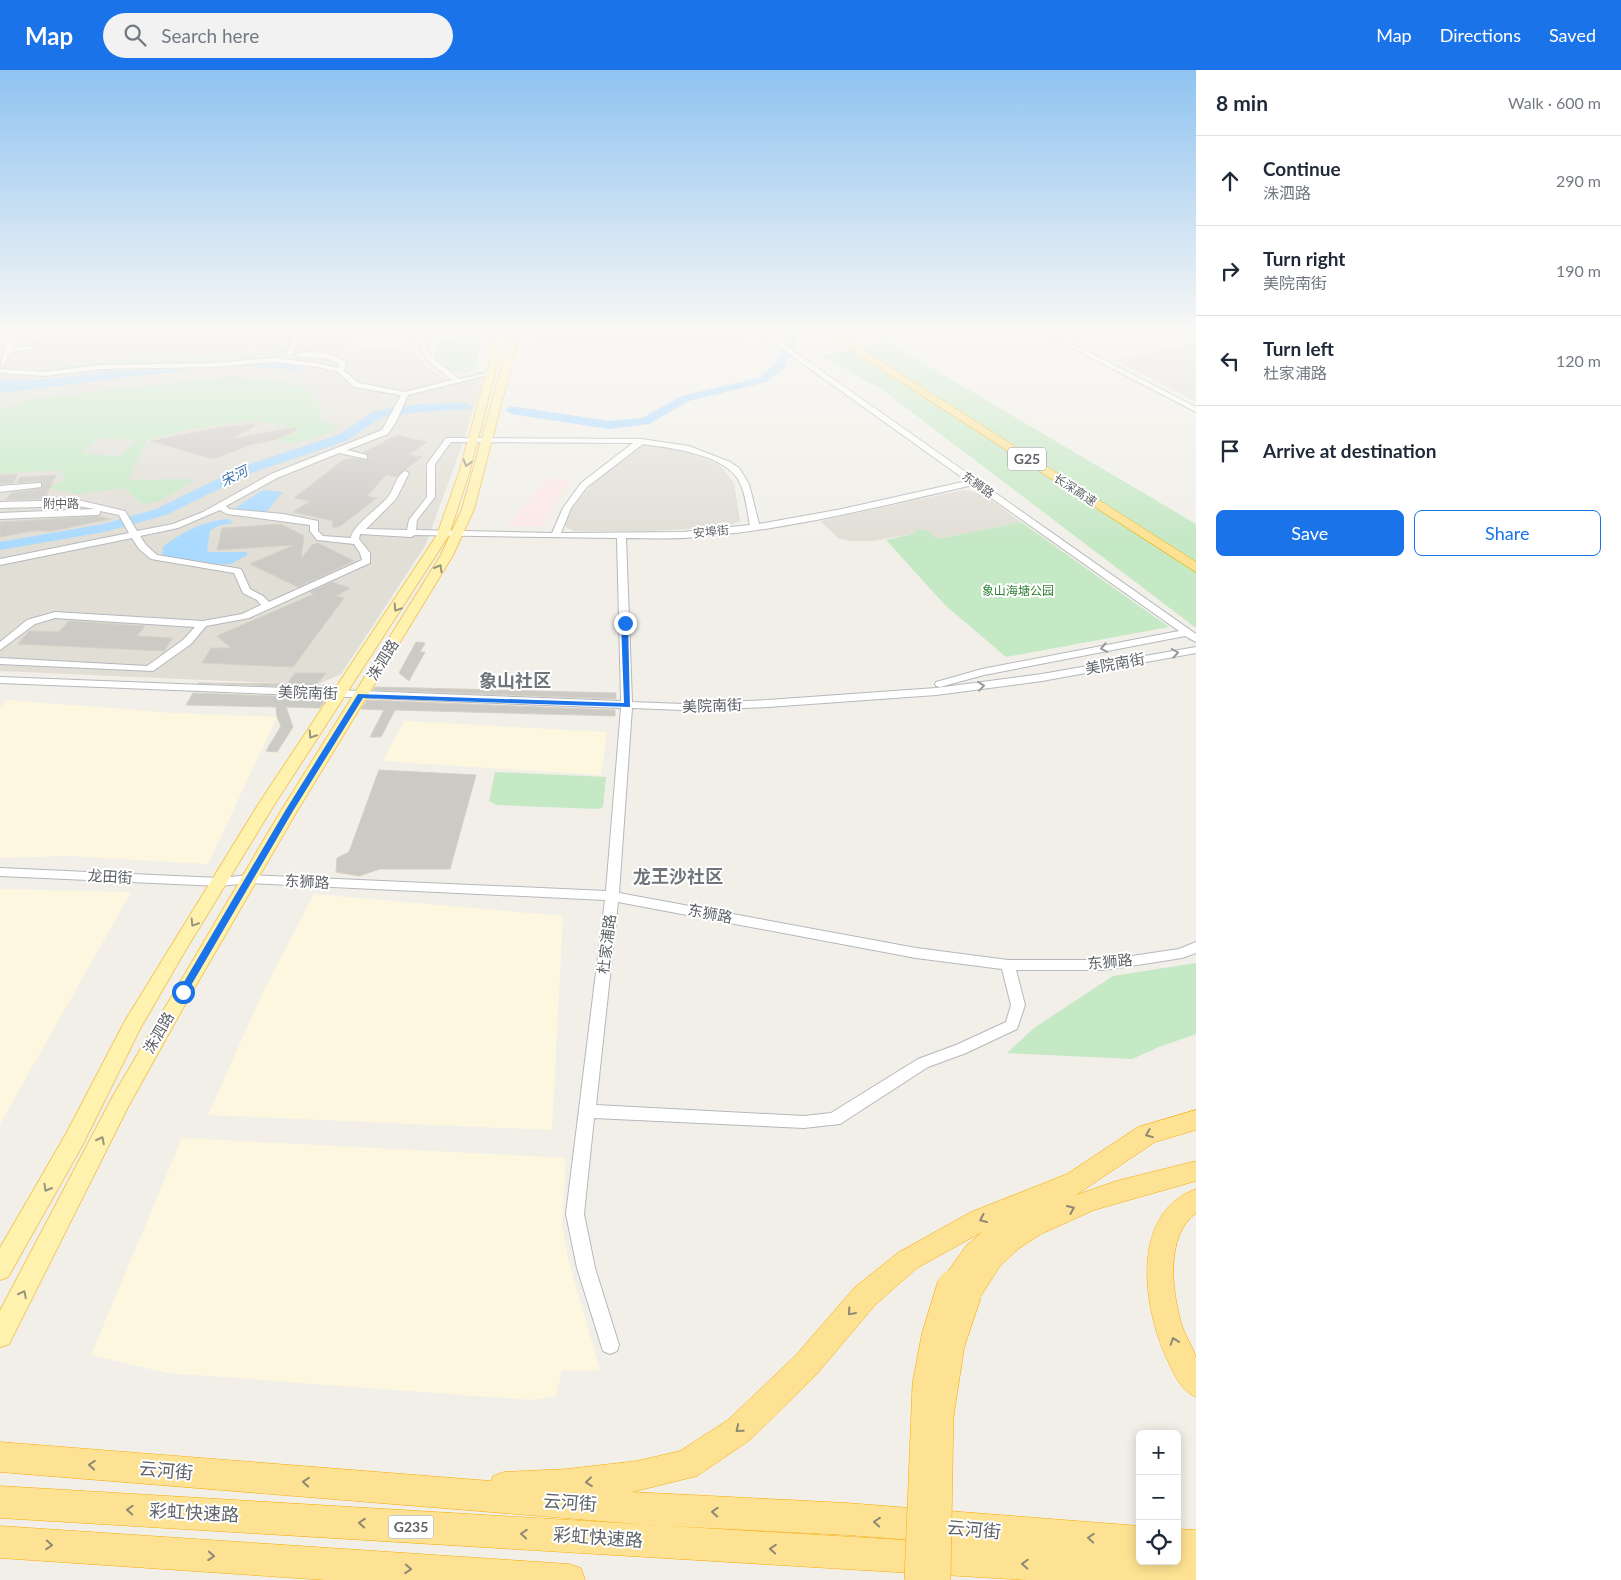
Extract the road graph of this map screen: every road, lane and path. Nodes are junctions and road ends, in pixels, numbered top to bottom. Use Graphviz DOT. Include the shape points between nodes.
graph roads {
  1 [pos="402,401"];
  2 [pos="483,401"];
  3 [pos="497,401"];
  4 [pos="861,401"];
  5 [pos="943,401"];
  6 [pos="947,401"];
  7 [pos="1179,401"];
  8 [pos="1196,410"];
  9 [pos="473,440"];
  10 [pos="487,440"];
  11 [pos="640,442"];
  12 [pos="341,451"];
  13 [pos="364,457"];
  14 [pos="405,473"];
  15 [pos="975,482"];
  16 [pos="38,486"];
  17 [pos="0,489"];
  18 [pos="0,506"];
  19 [pos="220,506"];
  20 [pos="122,513"];
  21 [pos="0,516"];
  22 [pos="755,527"];
  23 [pos="133,532"];
  24 [pos="411,534"];
  25 [pos="457,534"];
  26 [pos="443,535"];
  27 [pos="357,536"];
  28 [pos="555,536"];
  29 [pos="621,537"];
  30 [pos="1196,558"];
  31 [pos="0,562"];
  32 [pos="1196,568"];
  33 [pos="267,606"];
  34 [pos="203,624"];
  35 [pos="1186,633"];
  36 [pos="1196,639"];
  37 [pos="0,647"];
  38 [pos="1196,650"];
  39 [pos="0,661"];
  40 [pos="0,680"];
  41 [pos="915,692"];
  42 [pos="339,694"];
  43 [pos="361,696"];
  44 [pos="628,706"];
  45 [pos="0,872"];
  46 [pos="250,879"];
  47 [pos="219,882"];
  48 [pos="612,896"];
  49 [pos="1196,947"];
  50 [pos="1008,965"];
  51 [pos="587,1111"];
  52 [pos="1196,1120"];
  53 [pos="1196,1171"];
  54 [pos="1076,1181"];
  55 [pos="1196,1200"];
  56 [pos="0,1270"];
  57 [pos="960,1289"];
  58 [pos="0,1336"];
  59 [pos="610,1346"];
  60 [pos="1196,1383"];
  61 [pos="0,1458"];
  62 [pos="424,1491"];
  63 [pos="0,1502"];
  64 [pos="0,1542"];
  65 [pos="1136,1542"];
  66 [pos="1181,1544"];
  67 [pos="1196,1546"];
  68 [pos="1196,1574"];
  69 [pos="569,1580"];
  70 [pos="919,1580"];
  71 [pos="936,1580"];
  1 -- 12 [label="street" via="385,432"];
  2 -- 9 [label="main road, 洙泗路"];
  3 -- 10 [label="main road, 洙泗路"];
  4 -- 15 [label="street, 东狮路"];
  5 -- 32 [label="highway, 长深高速 / G25"];
  6 -- 30 [label="highway, 长深高速 / G25"];
  7 -- 8 [label="street"];
  9 -- 10 [label="street"];
  9 -- 24 [label="street" via="449,440 431,464 431,497 413,520"];
  9 -- 26 [label="main road, 洙泗路, one-way"];
  10 -- 11 [label="street"];
  10 -- 25 [label="main road, 洙泗路" via="468,509"];
  11 -- 22 [label="street" via="686,448 732,467 745,484"];
  11 -- 28 [label="street" via="584,485 567,508"];
  12 -- 13 [label="street"];
  12 -- 19 [label="street" via="274,476"];
  14 -- 27 [label="street" via="393,497"];
  15 -- 22 [label="street, 安埠街" via="842,512"];
  15 -- 35 [label="street, 东狮路"];
  16 -- 17 [label="street, 附中路"];
  18 -- 20 [label="street, 附中路" via="78,503"];
  19 -- 23 [label="street" via="175,526"];
  19 -- 27 [label="street, 安埠街" via="227,511 315,523 314,532 320,538"];
  20 -- 21 [label="street"];
  20 -- 23 [label="street"];
  22 -- 29 [label="street, 安埠街" via="683,535"];
  23 -- 31 [label="street"];
  23 -- 33 [label="street" via="142,547 154,557 238,571 246,591"];
  24 -- 26 [label="street, 安埠街"];
  24 -- 27 [label="street, 安埠街"];
  25 -- 26 [label="street, 安埠街"];
  25 -- 28 [label="street, 安埠街"];
  43 -- 25 [label="main road, 洙泗路, one-way" via="415,610"];
  26 -- 42 [label="main road, 洙泗路, one-way"];
  27 -- 33 [label="street" via="367,561"];
  28 -- 29 [label="street, 安埠街"];
  29 -- 44 [label="street, 杜家浦路"];
  33 -- 34 [label="street" via="231,620"];
  34 -- 37 [label="street" via="55,615 32,622"];
  34 -- 39 [label="street" via="187,642 148,669"];
  35 -- 36 [label="street, 东狮路"];
  35 -- 41 [label="street, 美院南街, one-way" via="982,672"];
  41 -- 38 [label="street, 美院南街, one-way" via="1021,681"];
  40 -- 42 [label="street, 美院南街"];
  41 -- 44 [label="street, 美院南街" via="772,704"];
  42 -- 43 [label="street, 美院南街"];
  42 -- 47 [label="main road, 洙泗路, one-way"];
  43 -- 44 [label="street, 美院南街"];
  43 -- 46 [label="main road, 洙泗路"];
  44 -- 48 [label="street, 杜家浦路"];
  45 -- 47 [label="street, 龙田街"];
  46 -- 47 [label="street, 东狮路"];
  46 -- 48 [label="street, 东狮路"];
  58 -- 46 [label="main road, 洙泗路, one-way" via="120,1102"];
  47 -- 56 [label="main road, 洙泗路, one-way" via="132,1026 74,1140"];
  48 -- 50 [label="street, 东狮路" via="916,953"];
  48 -- 51 [label="street, 杜家浦路"];
  49 -- 50 [label="street, 东狮路" via="1182,953 1105,965"];
  50 -- 51 [label="street" via="1018,1005 1012,1025 923,1063 834,1119 804,1122"];
  51 -- 59 [label="street, 杜家浦路" via="575,1214 586,1268"];
  52 -- 54 [label="highway, one-way" via="1147,1134"];
  57 -- 53 [label="highway, one-way" via="1020,1234 1042,1222 1117,1190"];
  54 -- 57 [label="highway" via="1001,1232 975,1254"];
  54 -- 62 [label="highway, one-way" via="980,1220 908,1260 865,1296 806,1365 739,1430 686,1465 637,1476 567,1484"];
  60 -- 55 [label="highway, one-way" via="1184,1368 1172,1336 1161,1292 1160,1260 1166,1235 1180,1210"];
  57 -- 70 [label="highway, bridge" via="936,1337 927,1384"];
  57 -- 71 [label="highway, bridge" via="939,1416"];
  62 -- 61 [label="highway, 云河街, one-way"];
  65 -- 62 [label="highway, 云河街, one-way"];
  68 -- 63 [label="highway, 彩虹快速路 / G235, one-way"];
  64 -- 69 [label="highway, one-way"];
  66 -- 67 [label="highway"];
}
